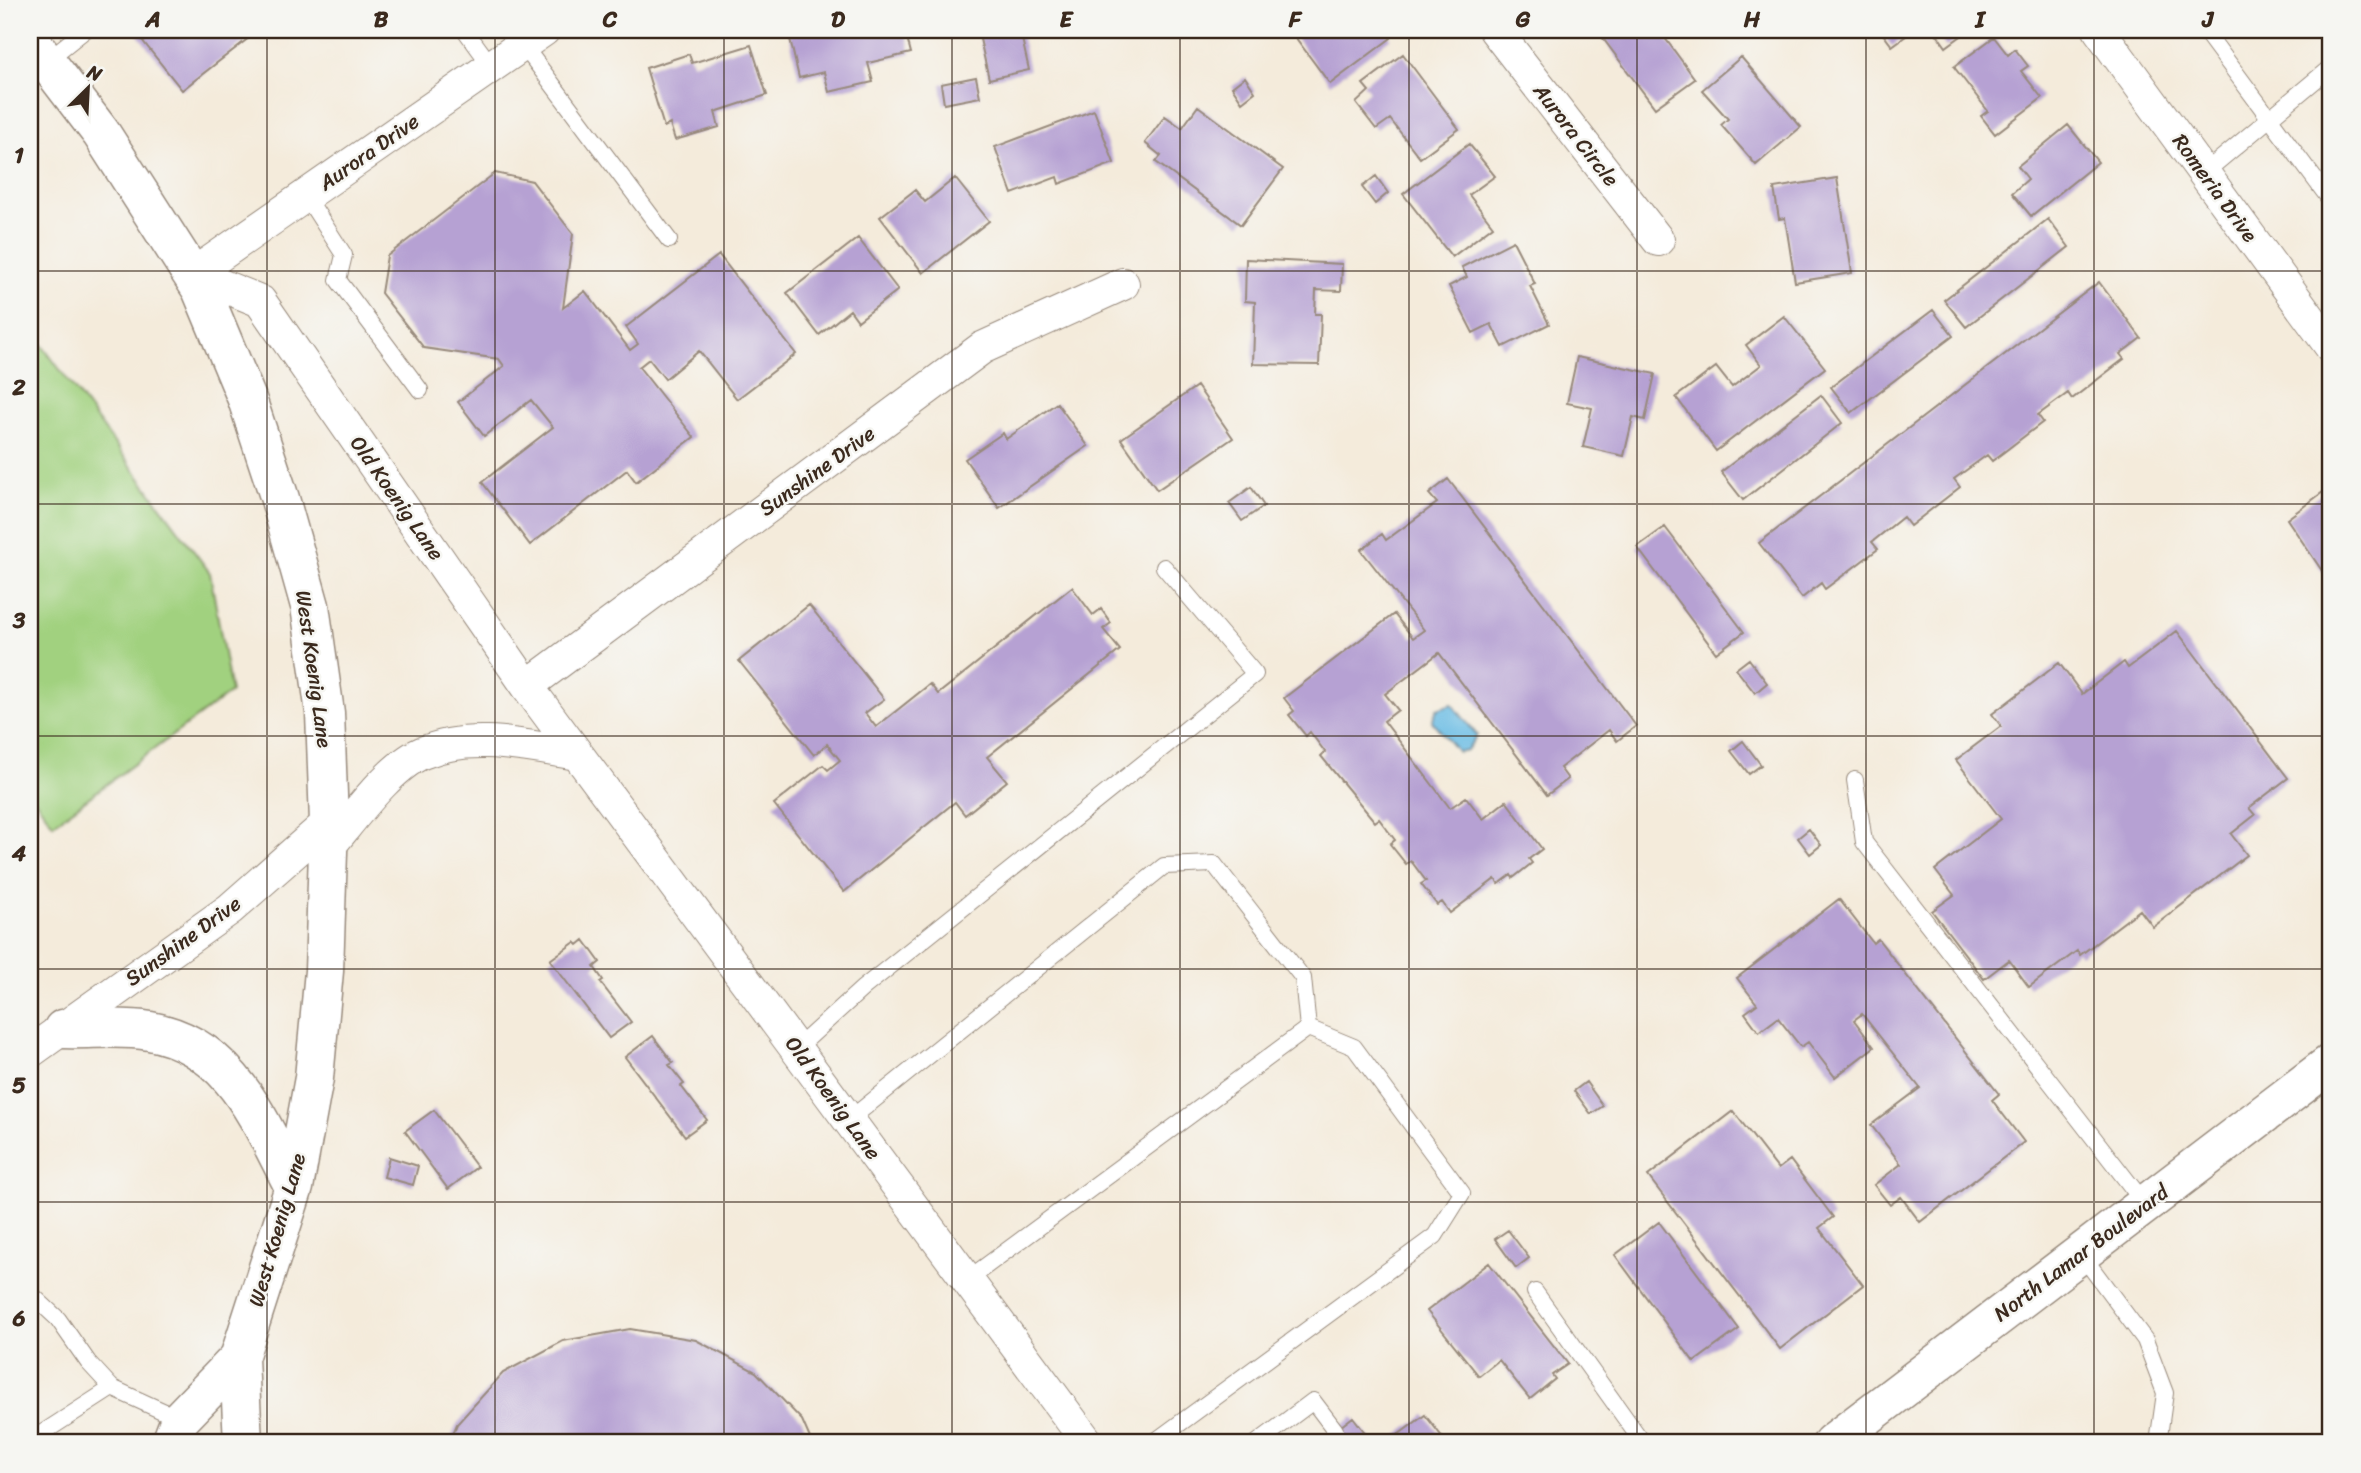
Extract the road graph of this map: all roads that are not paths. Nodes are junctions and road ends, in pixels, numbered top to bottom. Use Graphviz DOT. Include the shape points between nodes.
graph roads {
  1 [pos="85,30"];
  2 [pos="465,30"];
  3 [pos="1495,30"];
  4 [pos="2099,30"];
  5 [pos="2204,30"];
  6 [pos="533,37"];
  7 [pos="38,50"];
  8 [pos="492,66"];
  9 [pos="2331,67"];
  10 [pos="2268,118"];
  11 [pos="2204,173"];
  12 [pos="306,196"];
  13 [pos="2331,201"];
  14 [pos="670,240"];
  15 [pos="1658,240"];
  16 [pos="193,274"];
  17 [pos="1123,284"];
  18 [pos="2331,347"];
  19 [pos="420,390"];
  20 [pos="1164,567"];
  21 [pos="527,686"];
  22 [pos="577,754"];
  23 [pos="1855,780"];
  24 [pos="328,835"];
  25 [pos="1308,1028"];
  26 [pos="63,1029"];
  27 [pos="796,1049"];
  28 [pos="30,1052"];
  29 [pos="2331,1063"];
  30 [pos="849,1120"];
  31 [pos="294,1187"];
  32 [pos="2145,1205"];
  33 [pos="2081,1253"];
  34 [pos="967,1280"];
  35 [pos="1535,1292"];
  36 [pos="30,1293"];
  37 [pos="239,1358"];
  38 [pos="112,1388"];
  39 [pos="1335,1430"];
  40 [pos="176,1431"];
  41 [pos="30,1441"];
  42 [pos="243,1443"];
  43 [pos="1088,1443"];
  44 [pos="1153,1443"];
  45 [pos="1256,1443"];
  46 [pos="1643,1443"];
  47 [pos="1832,1443"];
  48 [pos="2158,1443"];
  1 -- 7 [label="lane"];
  2 -- 8 [label="lane"];
  3 -- 15 [label="street, Aurora Circle"];
  4 -- 11 [label="street, Romeria Drive"];
  5 -- 10 [label="lane"];
  6 -- 8 [label="street, Aurora Drive"];
  6 -- 14 [label="lane"];
  7 -- 16 [label="main road, West Koenig Lane" via="101,133"];
  8 -- 12 [label="street, Aurora Drive"];
  9 -- 10 [label="lane"];
  10 -- 11 [label="lane"];
  10 -- 13 [label="lane"];
  11 -- 18 [label="street, Romeria Drive"];
  12 -- 16 [label="street, Aurora Drive"];
  12 -- 19 [label="lane" via="344,255 338,280"];
  16 -- 21 [label="street, Old Koenig Lane" via="260,301"];
  16 -- 24 [label="main road, West Koenig Lane" via="247,399 310,606 325,713"];
  17 -- 21 [label="street, Sunshine Drive" via="982,348"];
  20 -- 27 [label="lane" via="1255,674 863,988"];
  21 -- 22 [label="street, Old Koenig Lane"];
  22 -- 24 [label="street" via="500,742 468,742 419,753"];
  22 -- 27 [label="street, Old Koenig Lane"];
  23 -- 32 [label="lane" via="1864,842"];
  24 -- 26 [label="street, Sunshine Drive"];
  24 -- 31 [label="main road, West Koenig Lane" via="322,998 314,1078"];
  25 -- 30 [label="lane" via="1304,978 1214,864 1164,866"];
  25 -- 34 [label="lane"];
  25 -- 44 [label="lane" via="1354,1046 1462,1193 1435,1236"];
  26 -- 28 [label="street, Sunshine Drive"];
  26 -- 31 [label="main road" via="148,1031 205,1054 238,1084"];
  27 -- 30 [label="street, Old Koenig Lane"];
  29 -- 32 [label="main road, North Lamar Boulevard"];
  30 -- 34 [label="street, Old Koenig Lane"];
  31 -- 37 [label="main road, West Koenig Lane"];
  32 -- 33 [label="main road, North Lamar Boulevard"];
  33 -- 47 [label="main road, North Lamar Boulevard"];
  33 -- 48 [label="lane" via="2145,1340 2165,1393"];
  34 -- 43 [label="street, Old Koenig Lane"];
  35 -- 46 [label="lane"];
  36 -- 38 [label="lane" via="58,1320"];
  37 -- 40 [label="main road, West Koenig Lane"];
  37 -- 42 [label="main road, West Koenig Lane"];
  38 -- 40 [label="lane"];
  38 -- 41 [label="lane"];
  39 -- 45 [label="lane" via="1313,1401"];
}
